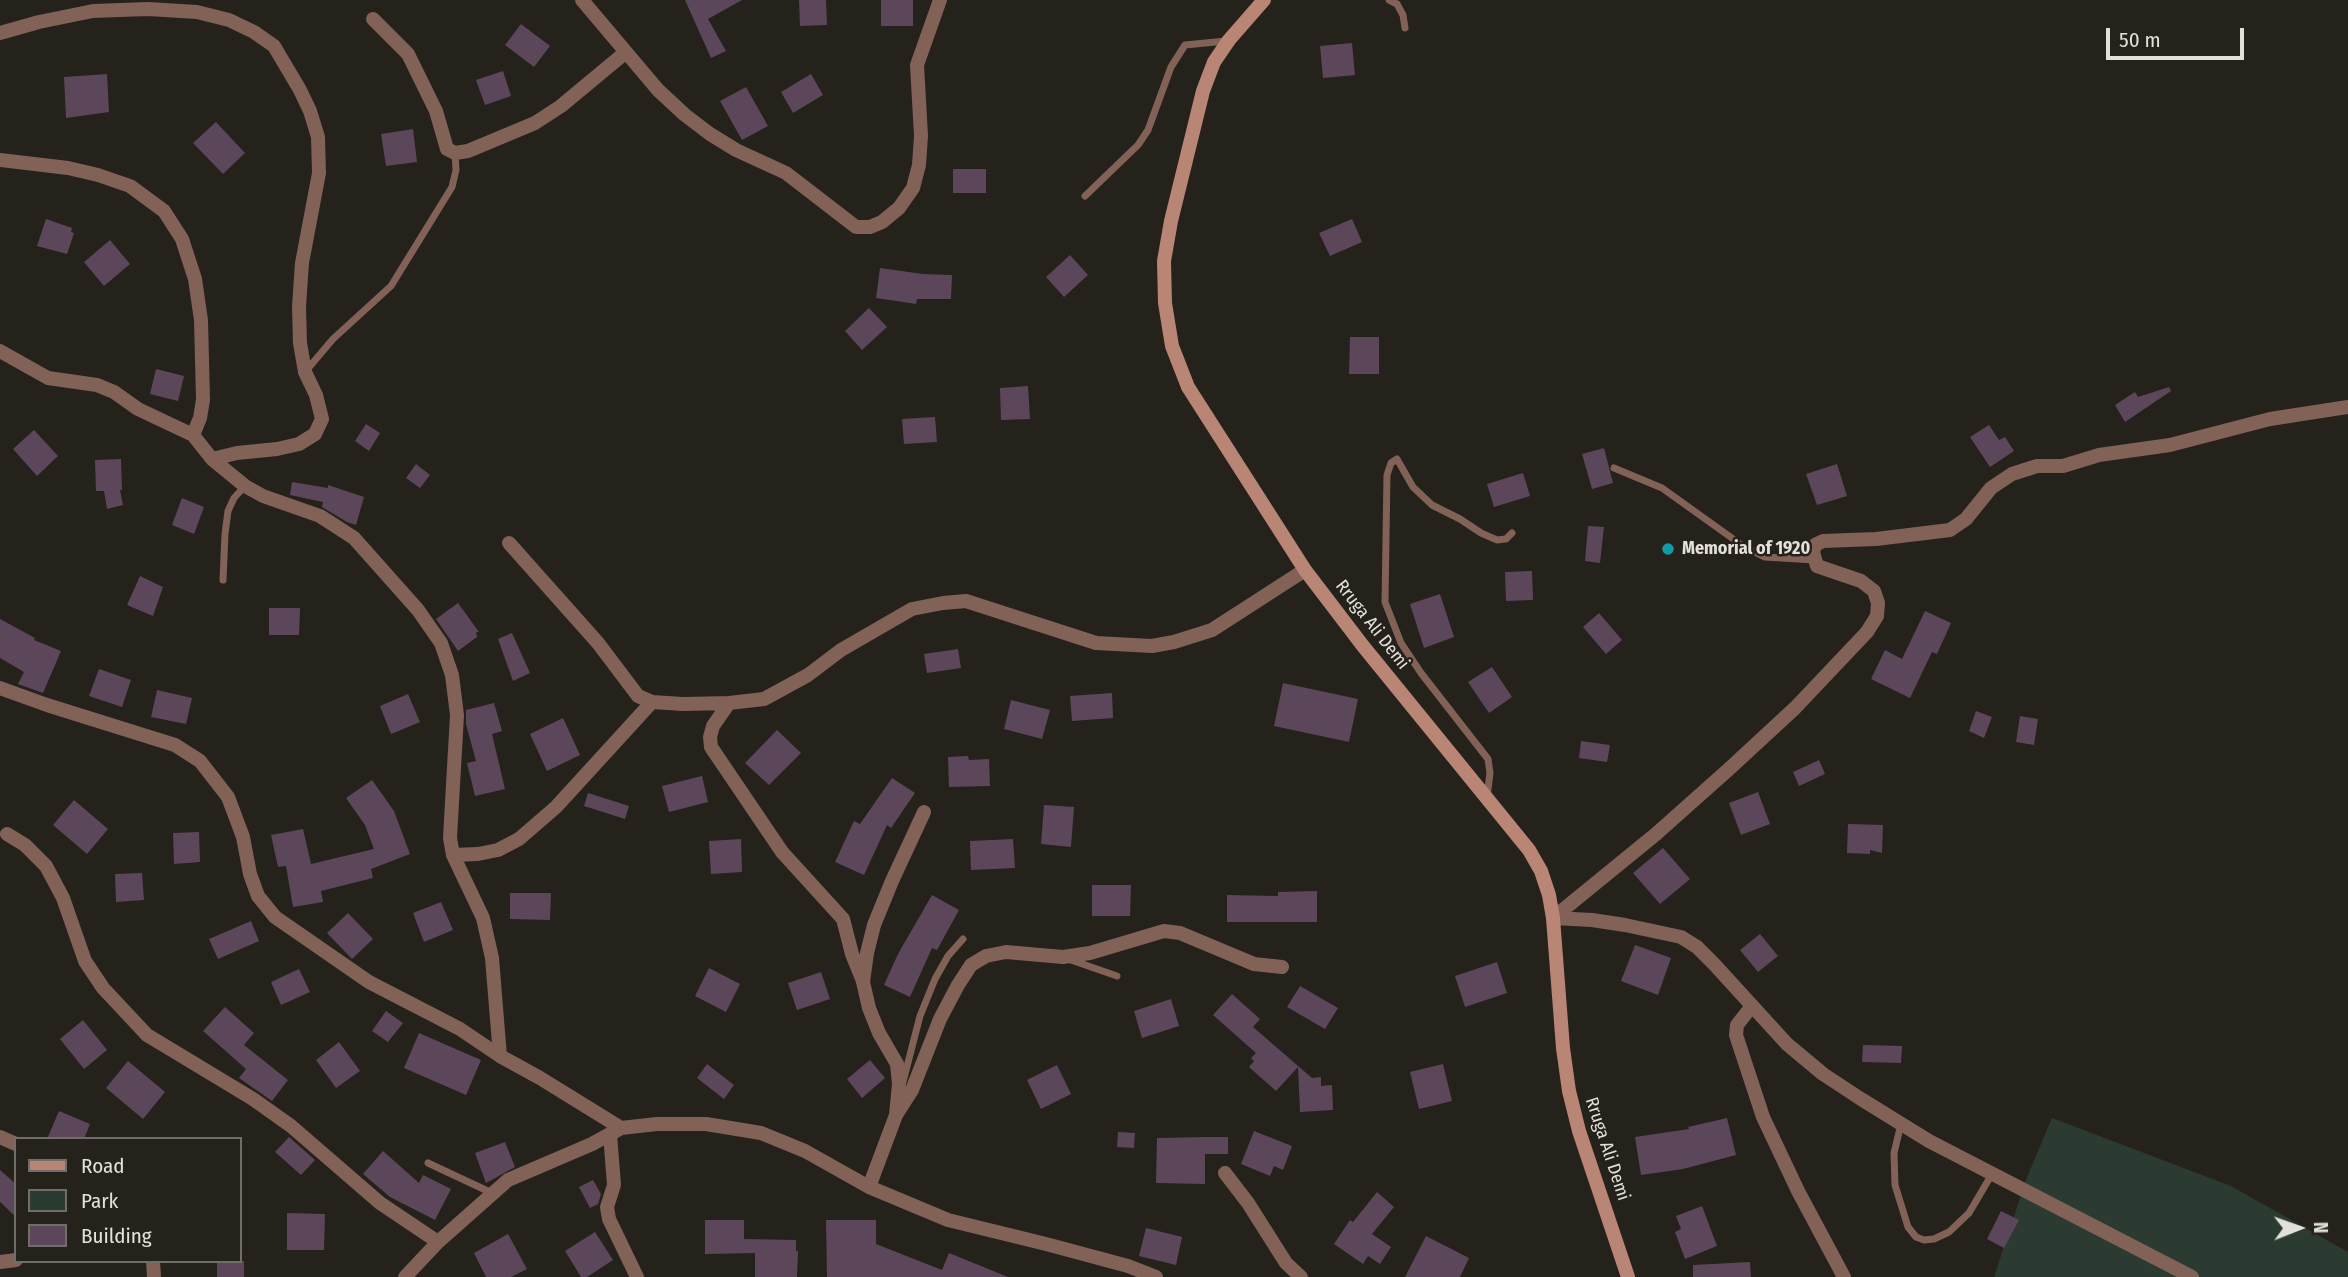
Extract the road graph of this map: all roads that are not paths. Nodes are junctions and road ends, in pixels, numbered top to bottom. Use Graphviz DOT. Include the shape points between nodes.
graph roads {
  1 [pos="582,0"];
  2 [pos="940,0"];
  3 [pos="1264,0"];
  4 [pos="1389,0"];
  5 [pos="373,19"];
  6 [pos="1405,28"];
  7 [pos="0,33"];
  8 [pos="1229,40"];
  9 [pos="626,52"];
  10 [pos="455,153"];
  11 [pos="0,160"];
  12 [pos="1085,197"];
  13 [pos="0,351"];
  14 [pos="305,372"];
  15 [pos="2348,407"];
  16 [pos="193,435"];
  17 [pos="212,459"];
  18 [pos="1614,468"];
  19 [pos="245,486"];
  20 [pos="1512,533"];
  21 [pos="509,543"];
  22 [pos="1814,560"];
  23 [pos="1305,570"];
  24 [pos="223,580"];
  25 [pos="0,688"];
  26 [pos="652,702"];
  27 [pos="729,703"];
  28 [pos="1487,797"];
  29 [pos="924,812"];
  30 [pos="6,834"];
  31 [pos="453,855"];
  32 [pos="1553,918"];
  33 [pos="963,939"];
  34 [pos="1063,957"];
  35 [pos="1282,967"];
  36 [pos="1117,976"];
  37 [pos="863,982"];
  38 [pos="1752,1006"];
  39 [pos="500,1056"];
  40 [pos="896,1115"];
  41 [pos="1901,1124"];
  42 [pos="616,1131"];
  43 [pos="428,1163"];
  44 [pos="1225,1173"];
  45 [pos="1992,1174"];
  46 [pos="869,1187"];
  47 [pos="492,1193"];
  48 [pos="438,1242"];
  49 [pos="405,1277"];
  50 [pos="637,1277"];
  51 [pos="1156,1277"];
  52 [pos="1301,1277"];
  53 [pos="1628,1277"];
  54 [pos="1844,1277"];
  55 [pos="2192,1277"];
  1 -- 9 [label="street"];
  2 -- 9 [label="street" via="917,65 921,136 913,188 900,208 870,228 856,228 786,173 710,134 658,90"];
  3 -- 8 [label="main road, Rruga Ali Demi"];
  4 -- 6 [label="lane" via="1397,4"];
  5 -- 10 [label="street" via="408,54 436,111 447,149"];
  7 -- 14 [label="street" via="93,11 148,9 197,12 229,20 274,46 300,90 318,137 319,173 299,306"];
  8 -- 12 [label="lane" via="1185,45 1171,67 1148,130"];
  8 -- 23 [label="main road, Rruga Ali Demi" via="1203,91 1181,177 1164,261 1165,303 1172,346 1188,387"];
  9 -- 10 [label="street" via="535,123"];
  10 -- 14 [label="lane" via="452,187 391,286 333,339"];
  11 -- 16 [label="street" via="98,175 130,186 164,211 182,239 195,279 201,320 203,400"];
  13 -- 16 [label="street" via="48,378 114,392"];
  14 -- 17 [label="street" via="322,419 315,434 299,444"];
  15 -- 22 [label="street" via="2270,419 2063,466 2038,466 2012,474 1991,488 1966,519 1950,530 1824,541 1815,545"];
  16 -- 17 [label="street"];
  17 -- 19 [label="street"];
  18 -- 22 [label="lane" via="1662,488 1743,546 1765,556"];
  19 -- 24 [label="lane" via="228,511"];
  19 -- 31 [label="street" via="320,516 354,538 441,643 452,675 457,715"];
  20 -- 28 [label="lane" via="1497,540 1432,505 1413,487 1397,459 1391,463 1385,602 1401,643 1488,759"];
  21 -- 26 [label="street" via="598,643 638,696"];
  22 -- 32 [label="street" via="1823,570 1861,581 1874,591 1877,617 1867,632 1729,769"];
  23 -- 27 [label="street" via="1212,630 1152,646 1096,643 967,601 912,609 786,688 764,699"];
  23 -- 28 [label="main road, Rruga Ali Demi"];
  25 -- 39 [label="street" via="175,745 200,761 228,797 258,896 275,917 369,982 460,1029"];
  26 -- 27 [label="street"];
  26 -- 31 [label="street" via="556,807 519,839 498,850"];
  27 -- 37 [label="street" via="713,726 711,747 782,852 843,919"];
  28 -- 32 [label="main road, Rruga Ali Demi" via="1541,871"];
  29 -- 37 [label="street" via="874,925"];
  30 -- 48 [label="street" via="46,866 63,898 85,961 103,988 147,1035 291,1126 380,1203"];
  31 -- 39 [label="street" via="483,918 492,958"];
  32 -- 38 [label="street" via="1592,920 1681,937 1697,947"];
  32 -- 53 [label="main road, Rruga Ali Demi" via="1569,1091"];
  33 -- 40 [label="lane" via="941,967 920,1016"];
  34 -- 35 [label="street" via="1164,932 1181,933 1254,964"];
  34 -- 36 [label="lane"];
  34 -- 40 [label="street" via="1006,952 971,965 940,1019 912,1090"];
  37 -- 40 [label="street" via="879,1033 897,1064"];
  38 -- 41 [label="street" via="1823,1074"];
  38 -- 54 [label="street" via="1737,1025 1736,1035 1763,1117"];
  39 -- 42 [label="street"];
  40 -- 46 [label="street"];
  41 -- 45 [label="street"];
  41 -- 45 [label="lane" via="1894,1153 1895,1185 1908,1227 1916,1237 1934,1239 1949,1233 1969,1213"];
  42 -- 46 [label="street" via="657,1124 706,1124 761,1133 805,1151"];
  42 -- 47 [label="street" via="508,1180"];
  42 -- 50 [label="street" via="614,1185 607,1207"];
  43 -- 47 [label="lane"];
  44 -- 52 [label="street" via="1286,1263"];
  45 -- 55 [label="street"];
  46 -- 51 [label="street" via="948,1220"];
  47 -- 48 [label="street"];
  48 -- 49 [label="street"];
}
